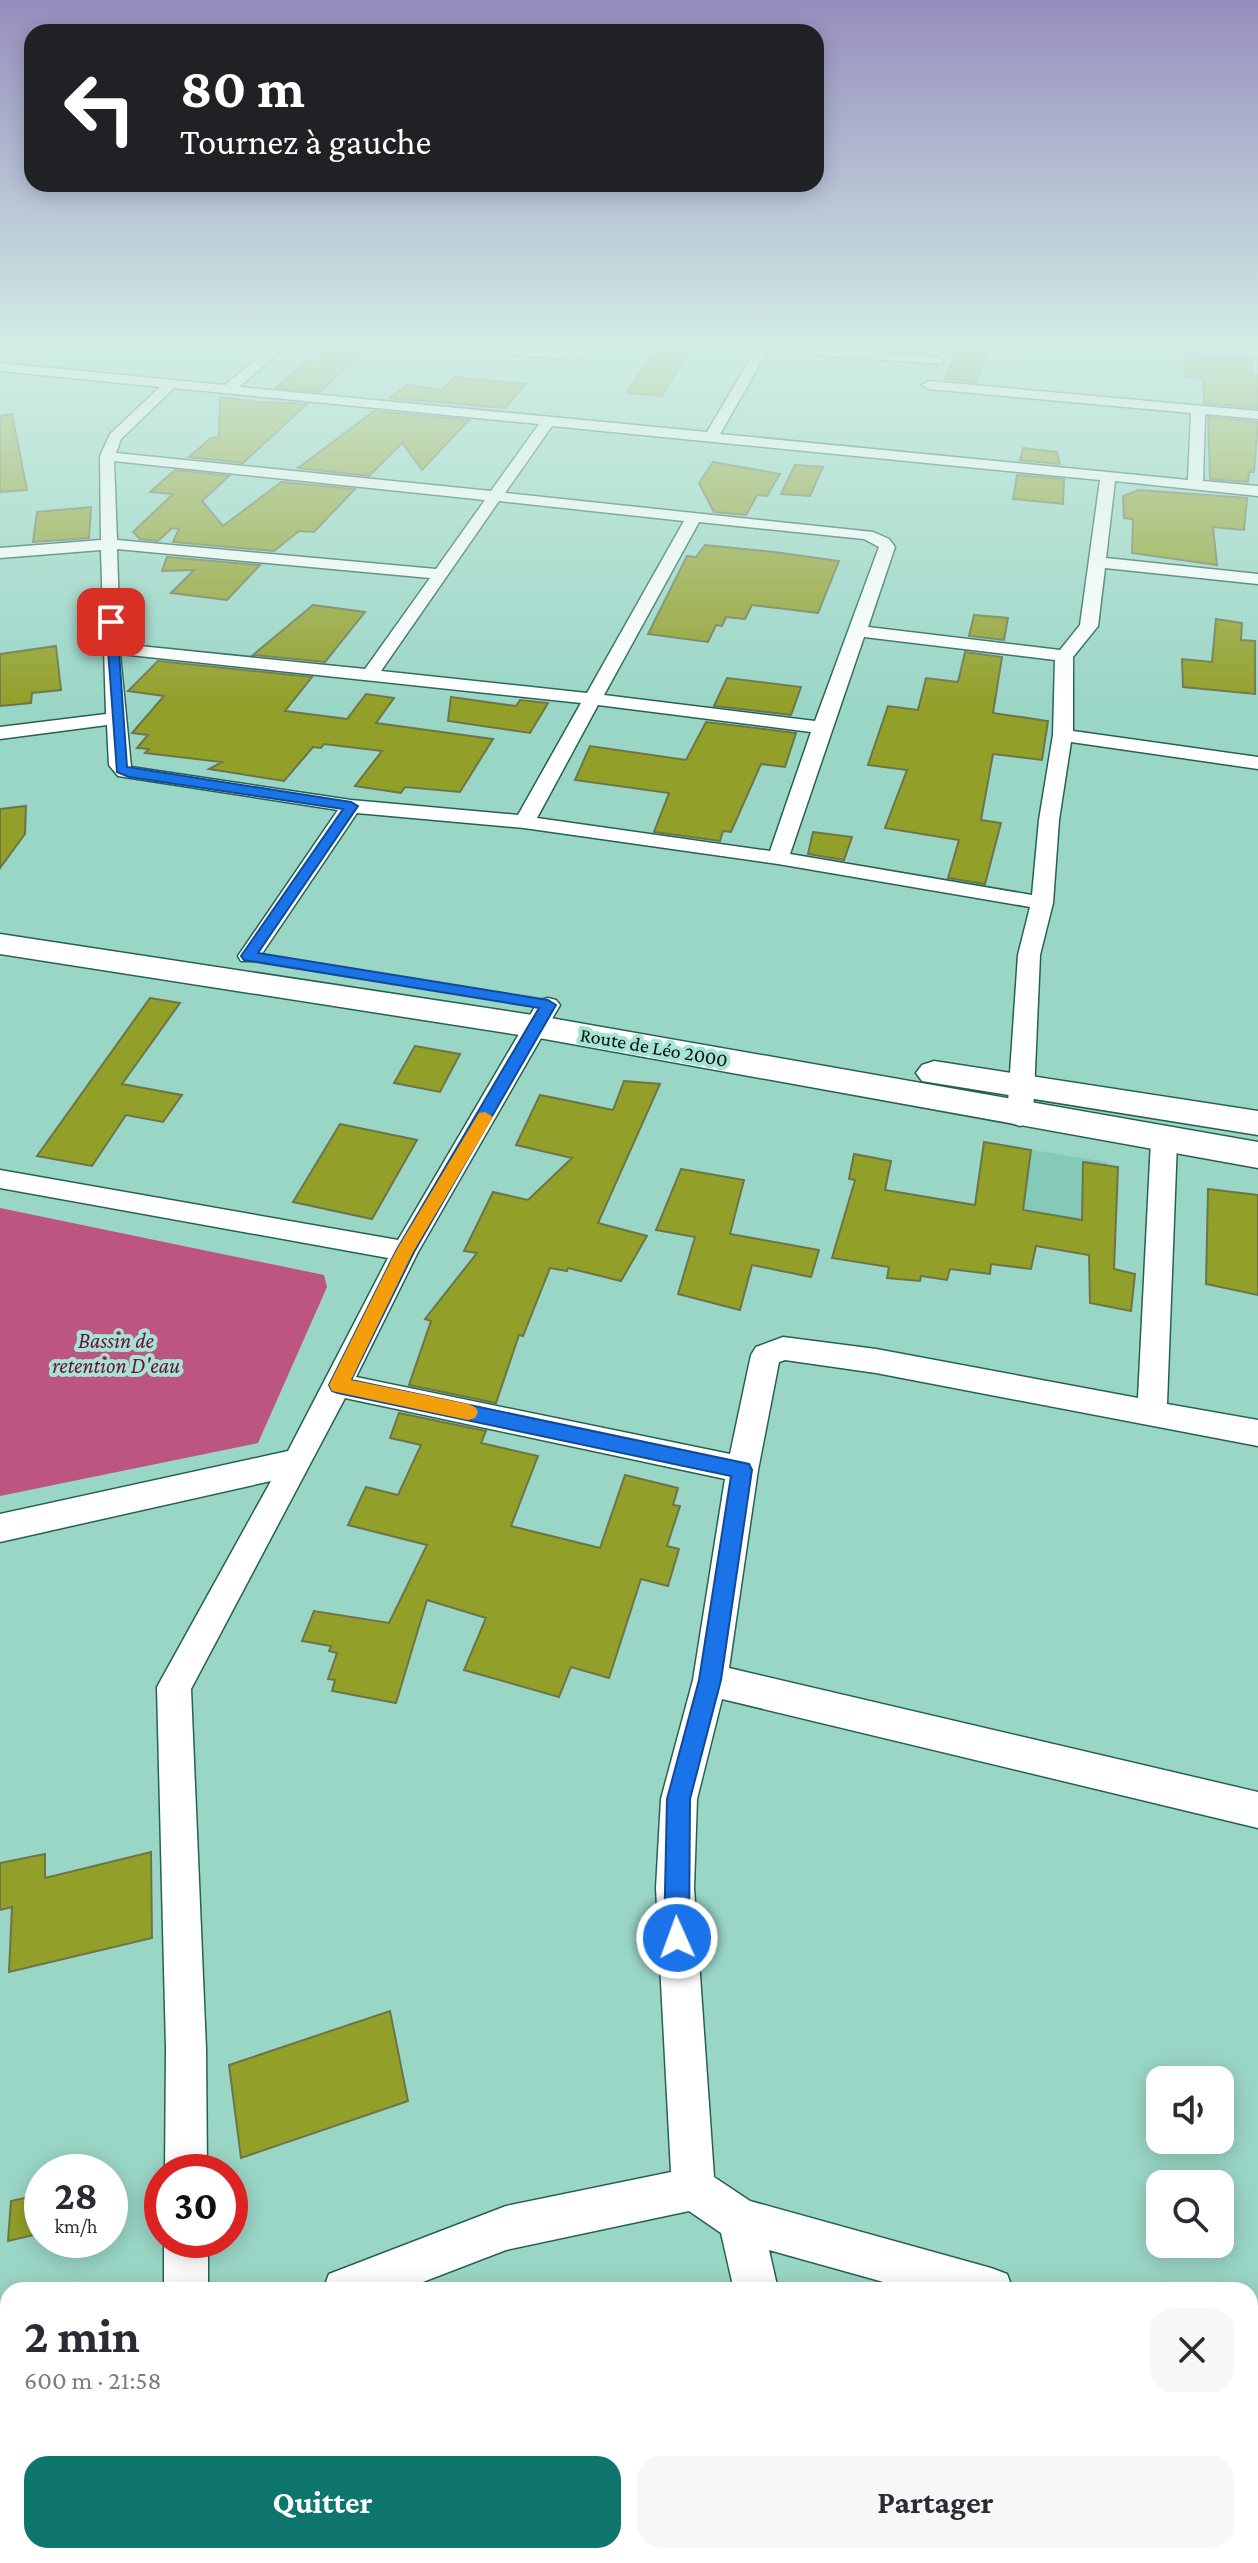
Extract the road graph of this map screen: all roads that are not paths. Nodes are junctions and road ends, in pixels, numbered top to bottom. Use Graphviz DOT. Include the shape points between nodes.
graph roads {
  1 [pos="107,466"];
  2 [pos="196,466"];
  3 [pos="518,466"];
  4 [pos="995,466"];
  5 [pos="1196,466"];
  6 [pos="1108,477"];
  7 [pos="1195,485"];
  8 [pos="1258,491"];
  9 [pos="496,498"];
  10 [pos="693,519"];
  11 [pos="111,544"];
  12 [pos="0,553"];
  13 [pos="1098,562"];
  14 [pos="441,574"];
  15 [pos="1258,579"];
  16 [pos="859,631"];
  17 [pos="111,648"];
  18 [pos="1064,656"];
  19 [pos="369,676"];
  20 [pos="593,699"];
  21 [pos="116,718"];
  22 [pos="822,728"];
  23 [pos="0,733"];
  24 [pos="1063,735"];
  25 [pos="1258,763"];
  26 [pos="351,806"];
  27 [pos="524,822"];
  28 [pos="778,858"];
  29 [pos="1042,903"];
  30 [pos="0,918"];
  31 [pos="0,944"];
  32 [pos="249,956"];
  33 [pos="544,1016"];
  34 [pos="1022,1101"];
  35 [pos="1258,1123"];
  36 [pos="1164,1141"];
  37 [pos="1258,1155"];
  38 [pos="0,1179"];
  39 [pos="405,1251"];
  40 [pos="338,1385"];
  41 [pos="1152,1411"];
  42 [pos="1258,1433"];
  43 [pos="298,1462"];
  44 [pos="742,1470"];
  45 [pos="0,1528"];
  46 [pos="710,1680"];
  47 [pos="1258,1810"];
  48 [pos="186,2154"];
  49 [pos="693,2189"];
  50 [pos="740,2220"];
  51 [pos="186,2258"];
  52 [pos="186,2282"];
  53 [pos="366,2282"];
  54 [pos="754,2282"];
  55 [pos="962,2282"];
  1 -- 11 [label="street"];
  2 -- 9 [label="street"];
  3 -- 9 [label="street"];
  4 -- 6 [label="street"];
  5 -- 7 [label="street"];
  6 -- 7 [label="street"];
  6 -- 13 [label="street"];
  7 -- 8 [label="street"];
  9 -- 10 [label="street"];
  9 -- 14 [label="street"];
  10 -- 16 [label="street" via="867,535 883,542 887,547"];
  10 -- 20 [label="street"];
  11 -- 12 [label="street"];
  11 -- 14 [label="street"];
  11 -- 17 [label="street"];
  13 -- 15 [label="street"];
  13 -- 18 [label="street" via="1089,626"];
  14 -- 19 [label="street"];
  16 -- 18 [label="street"];
  16 -- 22 [label="street"];
  17 -- 19 [label="street"];
  17 -- 21 [label="street"];
  18 -- 24 [label="street"];
  19 -- 20 [label="street"];
  20 -- 22 [label="street"];
  20 -- 27 [label="street"];
  21 -- 23 [label="street"];
  21 -- 26 [label="street" via="119,765 129,774"];
  22 -- 28 [label="street"];
  24 -- 25 [label="street"];
  24 -- 29 [label="street"];
  26 -- 27 [label="street"];
  26 -- 32 [label="street"];
  27 -- 28 [label="street"];
  28 -- 29 [label="street"];
  29 -- 34 [label="street" via="1029,955"];
  30 -- 32 [label="street, Route de Léo 2000"];
  31 -- 33 [label="street, Route de Léo 2000"];
  32 -- 33 [label="street, Route de Léo 2000"];
  33 -- 34 [label="street, Route de Léo 2000" via="917,1095"];
  33 -- 39 [label="street"];
  34 -- 35 [label="street, Route de Léo 2000"];
  34 -- 36 [label="street, Route de Léo 2000"];
  36 -- 37 [label="street, Route de Léo 2000"];
  36 -- 41 [label="street"];
  38 -- 39 [label="street"];
  39 -- 40 [label="street"];
  40 -- 43 [label="street"];
  40 -- 44 [label="street"];
  41 -- 42 [label="street"];
  41 -- 44 [label="street" via="783,1348 766,1355"];
  43 -- 45 [label="street"];
  43 -- 48 [label="street" via="174,1687"];
  44 -- 46 [label="street"];
  46 -- 47 [label="street"];
  46 -- 49 [label="street" via="679,1799 676,1873"];
  49 -- 50 [label="street"];
  49 -- 53 [label="street" via="506,2228"];
  50 -- 54 [label="street"];
  50 -- 55 [label="street"];
  51 -- 52 [label="street"];
}
